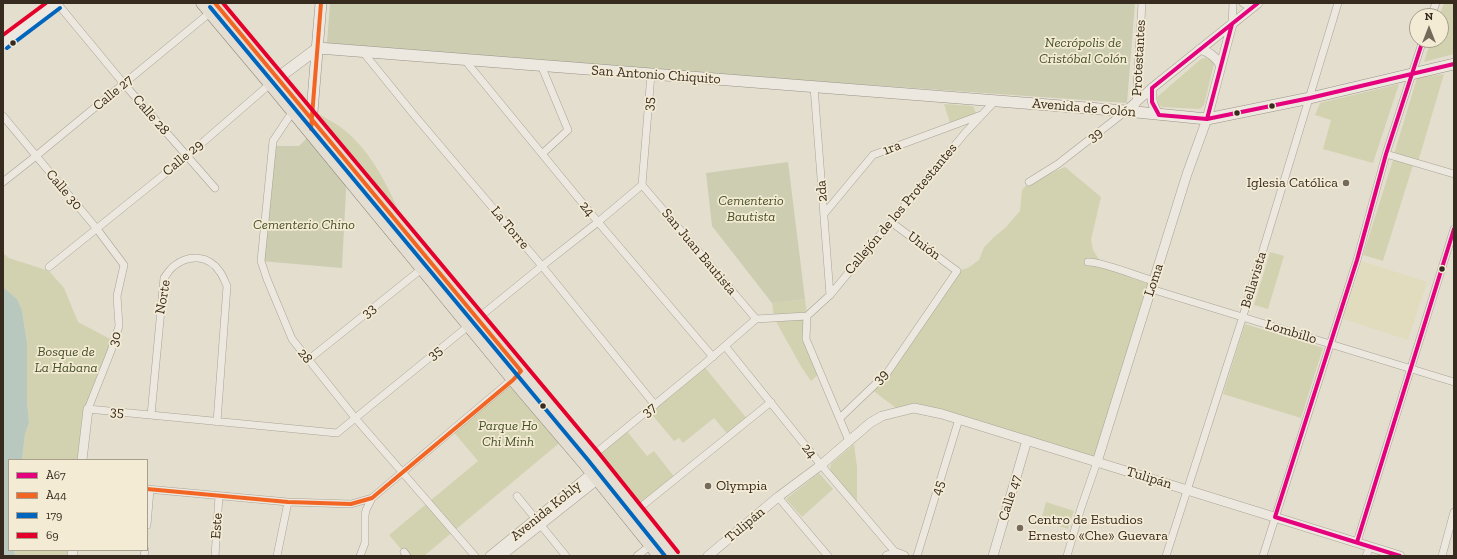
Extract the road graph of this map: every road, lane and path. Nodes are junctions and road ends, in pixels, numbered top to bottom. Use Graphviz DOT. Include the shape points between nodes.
graph roads {
  1 [pos="57,3"];
  2 [pos="202,3"];
  3 [pos="322,3"];
  4 [pos="1142,3"];
  5 [pos="1233,3"];
  6 [pos="1243,3"];
  7 [pos="1338,3"];
  8 [pos="216,6"];
  9 [pos="1254,6"];
  10 [pos="1232,24"];
  11 [pos="3,44"];
  12 [pos="318,48"];
  13 [pos="1419,48"];
  14 [pos="1200,49"];
  15 [pos="364,52"];
  16 [pos="464,59"];
  17 [pos="1220,64"];
  18 [pos="1454,64"];
  19 [pos="542,66"];
  20 [pos="651,74"];
  21 [pos="1411,74"];
  22 [pos="274,81"];
  23 [pos="124,84"];
  24 [pos="814,87"];
  25 [pos="1152,88"];
  26 [pos="1310,98"];
  27 [pos="995,101"];
  28 [pos="1133,108"];
  29 [pos="292,111"];
  30 [pos="983,114"];
  31 [pos="1159,115"];
  32 [pos="3,116"];
  33 [pos="311,119"];
  34 [pos="1207,119"];
  35 [pos="311,134"];
  36 [pos="542,154"];
  37 [pos="1386,154"];
  38 [pos="36,156"];
  39 [pos="187,156"];
  40 [pos="1454,174"];
  41 [pos="3,182"];
  42 [pos="1029,182"];
  43 [pos="642,185"];
  44 [pos="215,188"];
  45 [pos="824,214"];
  46 [pos="598,222"];
  47 [pos="891,222"];
  48 [pos="97,229"];
  49 [pos="1454,229"];
  50 [pos="1088,262"];
  51 [pos="124,265"];
  52 [pos="427,265"];
  53 [pos="542,266"];
  54 [pos="48,267"];
  55 [pos="957,271"];
  56 [pos="1152,285"];
  57 [pos="830,295"];
  58 [pos="807,316"];
  59 [pos="1243,316"];
  60 [pos="756,320"];
  61 [pos="473,322"];
  62 [pos="1330,344"];
  63 [pos="725,346"];
  64 [pos="713,357"];
  65 [pos="308,360"];
  66 [pos="1410,368"];
  67 [pos="521,371"];
  68 [pos="512,380"];
  69 [pos="1454,382"];
  70 [pos="771,402"];
  71 [pos="655,405"];
  72 [pos="88,409"];
  73 [pos="151,415"];
  74 [pos="840,418"];
  75 [pos="356,419"];
  76 [pos="959,419"];
  77 [pos="217,422"];
  78 [pos="849,440"];
  79 [pos="1027,440"];
  80 [pos="82,459"];
  81 [pos="588,459"];
  82 [pos="1097,462"];
  83 [pos="821,465"];
  84 [pos="403,472"];
  85 [pos="599,473"];
  86 [pos="148,489"];
  87 [pos="1187,490"];
  88 [pos="219,496"];
  89 [pos="517,496"];
  90 [pos="778,497"];
  91 [pos="372,498"];
  92 [pos="288,502"];
  93 [pos="637,510"];
  94 [pos="1454,512"];
  95 [pos="1275,517"];
  96 [pos="538,522"];
  97 [pos="1357,542"];
  98 [pos="651,545"];
  99 [pos="1370,547"];
  100 [pos="895,555"];
  101 [pos="1394,555"];
  102 [pos="215,556"];
  103 [pos="277,556"];
  104 [pos="360,556"];
  105 [pos="474,556"];
  106 [pos="490,556"];
  107 [pos="501,556"];
  108 [pos="566,556"];
  109 [pos="637,556"];
  110 [pos="659,556"];
  111 [pos="673,556"];
  112 [pos="708,556"];
  113 [pos="828,556"];
  114 [pos="917,556"];
  115 [pos="993,556"];
  116 [pos="1067,556"];
  117 [pos="1166,556"];
  118 [pos="1263,556"];
  119 [pos="1366,556"];
  120 [pos="1442,556"];
  1 -- 11 [label="main road"];
  1 -- 23 [label="street, Calle 28"];
  2 -- 8 [label="main road"];
  3 -- 12 [label="main road"];
  4 -- 28 [label="street, Protestantes"];
  5 -- 10 [label="street, Loma"];
  6 -- 9 [label="street"];
  7 -- 26 [label="street, Bellavista"];
  8 -- 22 [label="main road"];
  8 -- 23 [label="street, Calle 27"];
  9 -- 10 [label="street, 39"];
  10 -- 14 [label="street, 39"];
  10 -- 17 [label="street, Loma"];
  12 -- 15 [label="main road, San Antonio Chiquito"];
  12 -- 22 [label="main road, Calle 29"];
  12 -- 33 [label="main road"];
  13 -- 21 [label="street"];
  14 -- 17 [label="street" via="1216,57"];
  14 -- 25 [label="street, 39"];
  15 -- 16 [label="main road, San Antonio Chiquito"];
  15 -- 53 [label="street, La Torre"];
  16 -- 19 [label="main road, San Antonio Chiquito"];
  16 -- 36 [label="street, 24"];
  17 -- 34 [label="street, Loma"];
  18 -- 21 [label="main road, Avenida de Colón"];
  19 -- 20 [label="main road, San Antonio Chiquito"];
  19 -- 36 [label="street" via="568,130"];
  20 -- 24 [label="main road, San Antonio Chiquito"];
  20 -- 43 [label="street, 35"];
  21 -- 26 [label="main road, Avenida de Colón"];
  21 -- 37 [label="street"];
  22 -- 29 [label="main road"];
  22 -- 33 [label="main road"];
  22 -- 39 [label="street, Calle 29"];
  23 -- 38 [label="street, Calle 27"];
  23 -- 39 [label="street, Calle 28"];
  24 -- 27 [label="main road, San Antonio Chiquito"];
  24 -- 45 [label="street, 2da"];
  25 -- 28 [label="street, 39"];
  25 -- 31 [label="street" via="1152,104"];
  26 -- 34 [label="main road, Avenida de Colón"];
  26 -- 59 [label="street, Bellavista"];
  27 -- 28 [label="main road, Avenida de Colón"];
  27 -- 30 [label="street, Callejón de los Protestantes"];
  28 -- 31 [label="main road, Avenida de Colón"];
  28 -- 42 [label="street, 39" via="1058,164"];
  29 -- 35 [label="main road"];
  29 -- 65 [label="street, 28" via="273,141 261,261 292,339"];
  30 -- 45 [label="street, 1ra" via="873,155"];
  30 -- 47 [label="street, Callejón de los Protestantes"];
  31 -- 34 [label="main road, Avenida de Colón"];
  32 -- 38 [label="street, Calle 30"];
  33 -- 35 [label="main road"];
  33 -- 52 [label="main road"];
  34 -- 56 [label="street, Loma"];
  35 -- 52 [label="main road"];
  36 -- 46 [label="street, 24"];
  37 -- 40 [label="street"];
  37 -- 62 [label="street" via="1357,260"];
  38 -- 41 [label="street, Calle 27"];
  38 -- 48 [label="street, Calle 30"];
  39 -- 44 [label="street, Calle 28"];
  39 -- 48 [label="street, Calle 29"];
  43 -- 46 [label="street, 35"];
  43 -- 60 [label="street, San Juan Bautista"];
  45 -- 57 [label="street, 2da"];
  46 -- 53 [label="street, 35"];
  46 -- 64 [label="street, 24"];
  47 -- 55 [label="street, Unión"];
  47 -- 57 [label="street, Callejón de los Protestantes"];
  48 -- 51 [label="street, Calle 30"];
  48 -- 54 [label="street, Calle 29"];
  49 -- 66 [label="street"];
  50 -- 56 [label="street, Lombillo" via="1102,264"];
  51 -- 72 [label="street, 30" via="117,296 119,326"];
  52 -- 61 [label="main road"];
  52 -- 65 [label="street, 33"];
  53 -- 61 [label="street, 35"];
  53 -- 71 [label="street, La Torre"];
  55 -- 74 [label="street, 39" via="887,373"];
  56 -- 59 [label="street, Lombillo"];
  56 -- 82 [label="street, Loma"];
  57 -- 58 [label="street, Callejón de los Protestantes"];
  58 -- 60 [label="street"];
  58 -- 74 [label="street" via="806,339"];
  59 -- 62 [label="street, Lombillo"];
  59 -- 87 [label="street, Bellavista"];
  60 -- 63 [label="street"];
  61 -- 67 [label="main road"];
  61 -- 68 [label="main road"];
  61 -- 75 [label="street, 35"];
  62 -- 66 [label="street, Lombillo"];
  62 -- 95 [label="street"];
  63 -- 64 [label="street"];
  63 -- 70 [label="street, 24"];
  64 -- 71 [label="street, 37"];
  65 -- 75 [label="street, 28"];
  66 -- 69 [label="street, Lombillo"];
  66 -- 97 [label="street"];
  67 -- 68 [label="street"];
  67 -- 81 [label="main road"];
  68 -- 81 [label="main road"];
  68 -- 84 [label="street"];
  70 -- 83 [label="street, 24"];
  70 -- 93 [label="street"];
  71 -- 81 [label="street, 37"];
  72 -- 73 [label="street, 35"];
  72 -- 80 [label="street"];
  73 -- 77 [label="street, 35"];
  73 -- 77 [label="street, Norte" via="164,278 172,267 184,259 197,257 208,260 220,272 227,286"];
  74 -- 78 [label="street"];
  75 -- 77 [label="street, 35" via="337,433"];
  75 -- 84 [label="street, 28"];
  76 -- 78 [label="street, Tulipán" via="914,408 897,411 870,423"];
  76 -- 79 [label="street, Tulipán"];
  76 -- 114 [label="street, 45"];
  78 -- 83 [label="street, Tulipán"];
  79 -- 82 [label="street, Tulipán"];
  79 -- 115 [label="street, Calle 47"];
  81 -- 85 [label="main road"];
  82 -- 87 [label="street, Tulipán"];
  82 -- 116 [label="street, Loma"];
  83 -- 90 [label="street, Tulipán"];
  83 -- 100 [label="street, 24"];
  84 -- 91 [label="street"];
  84 -- 105 [label="street, 28"];
  85 -- 93 [label="main road"];
  85 -- 96 [label="street, Avenida Kohly"];
  85 -- 98 [label="main road"];
  86 -- 88 [label="street"];
  87 -- 95 [label="street, Tulipán"];
  87 -- 117 [label="street, Bellavista"];
  88 -- 92 [label="street"];
  88 -- 102 [label="street, Este"];
  89 -- 96 [label="street"];
  90 -- 112 [label="street, Tulipán"];
  90 -- 113 [label="street"];
  91 -- 92 [label="street" via="351,504"];
  91 -- 104 [label="street" via="366,510 365,543"];
  92 -- 103 [label="street"];
  93 -- 111 [label="main road"];
  94 -- 120 [label="street"];
  95 -- 97 [label="street, Tulipán"];
  95 -- 118 [label="street"];
  96 -- 106 [label="street, Avenida Kohly"];
  96 -- 107 [label="street, Avenida Kohly"];
  96 -- 108 [label="street"];
  97 -- 99 [label="street, Tulipán"];
  98 -- 109 [label="street"];
  98 -- 110 [label="main road"];
  99 -- 101 [label="street, Tulipán"];
  99 -- 119 [label="street"];
}
